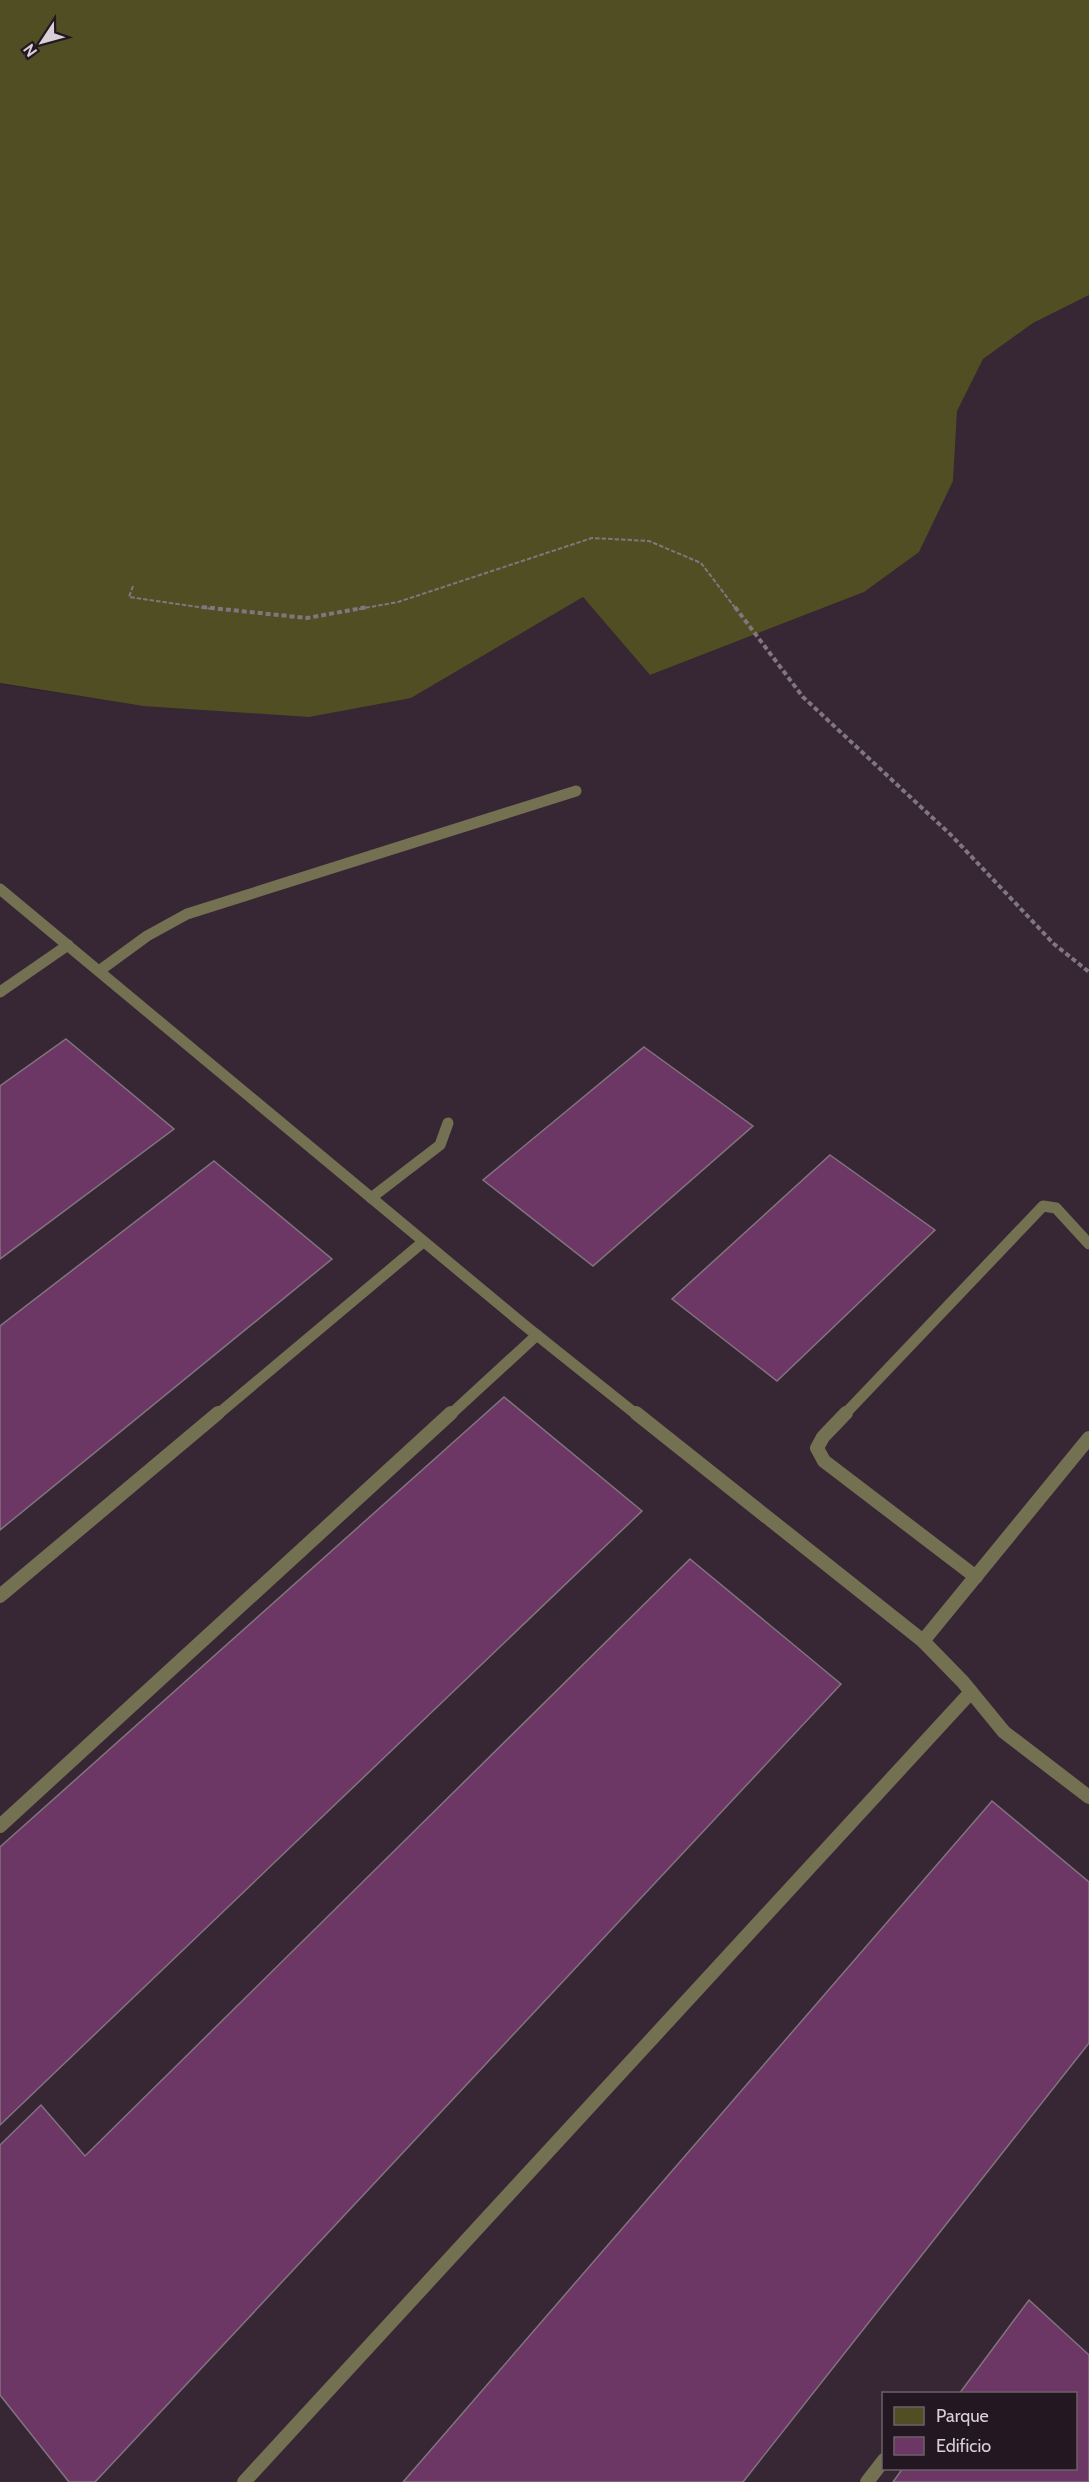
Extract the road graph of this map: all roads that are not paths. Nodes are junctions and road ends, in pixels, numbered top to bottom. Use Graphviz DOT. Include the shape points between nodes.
graph roads {
  1 [pos="576,791"];
  2 [pos="0,889"];
  3 [pos="68,945"];
  4 [pos="99,971"];
  5 [pos="0,992"];
  6 [pos="448,1124"];
  7 [pos="371,1198"];
  8 [pos="423,1242"];
  9 [pos="1089,1244"];
  10 [pos="537,1335"];
  11 [pos="1089,1438"];
  12 [pos="976,1577"];
  13 [pos="0,1596"];
  14 [pos="923,1641"];
  15 [pos="971,1692"];
  16 [pos="1089,1797"];
  17 [pos="0,1826"];
  18 [pos="882,2463"];
  19 [pos="244,2482"];
  20 [pos="867,2482"];
  1 -- 4 [label="lane" via="188,914 147,936"];
  2 -- 3 [label="lane"];
  3 -- 4 [label="lane"];
  3 -- 5 [label="lane"];
  4 -- 7 [label="lane"];
  6 -- 7 [label="lane" via="440,1145"];
  7 -- 8 [label="lane"];
  8 -- 10 [label="lane"];
  8 -- 13 [label="lane"];
  9 -- 12 [label="lane" via="1056,1208 1043,1206 824,1437 818,1448 824,1461"];
  10 -- 14 [label="lane"];
  10 -- 17 [label="lane"];
  11 -- 12 [label="lane"];
  12 -- 14 [label="lane"];
  14 -- 15 [label="lane"];
  15 -- 16 [label="lane" via="1004,1732"];
  15 -- 19 [label="lane"];
  18 -- 20 [label="lane"];
}
